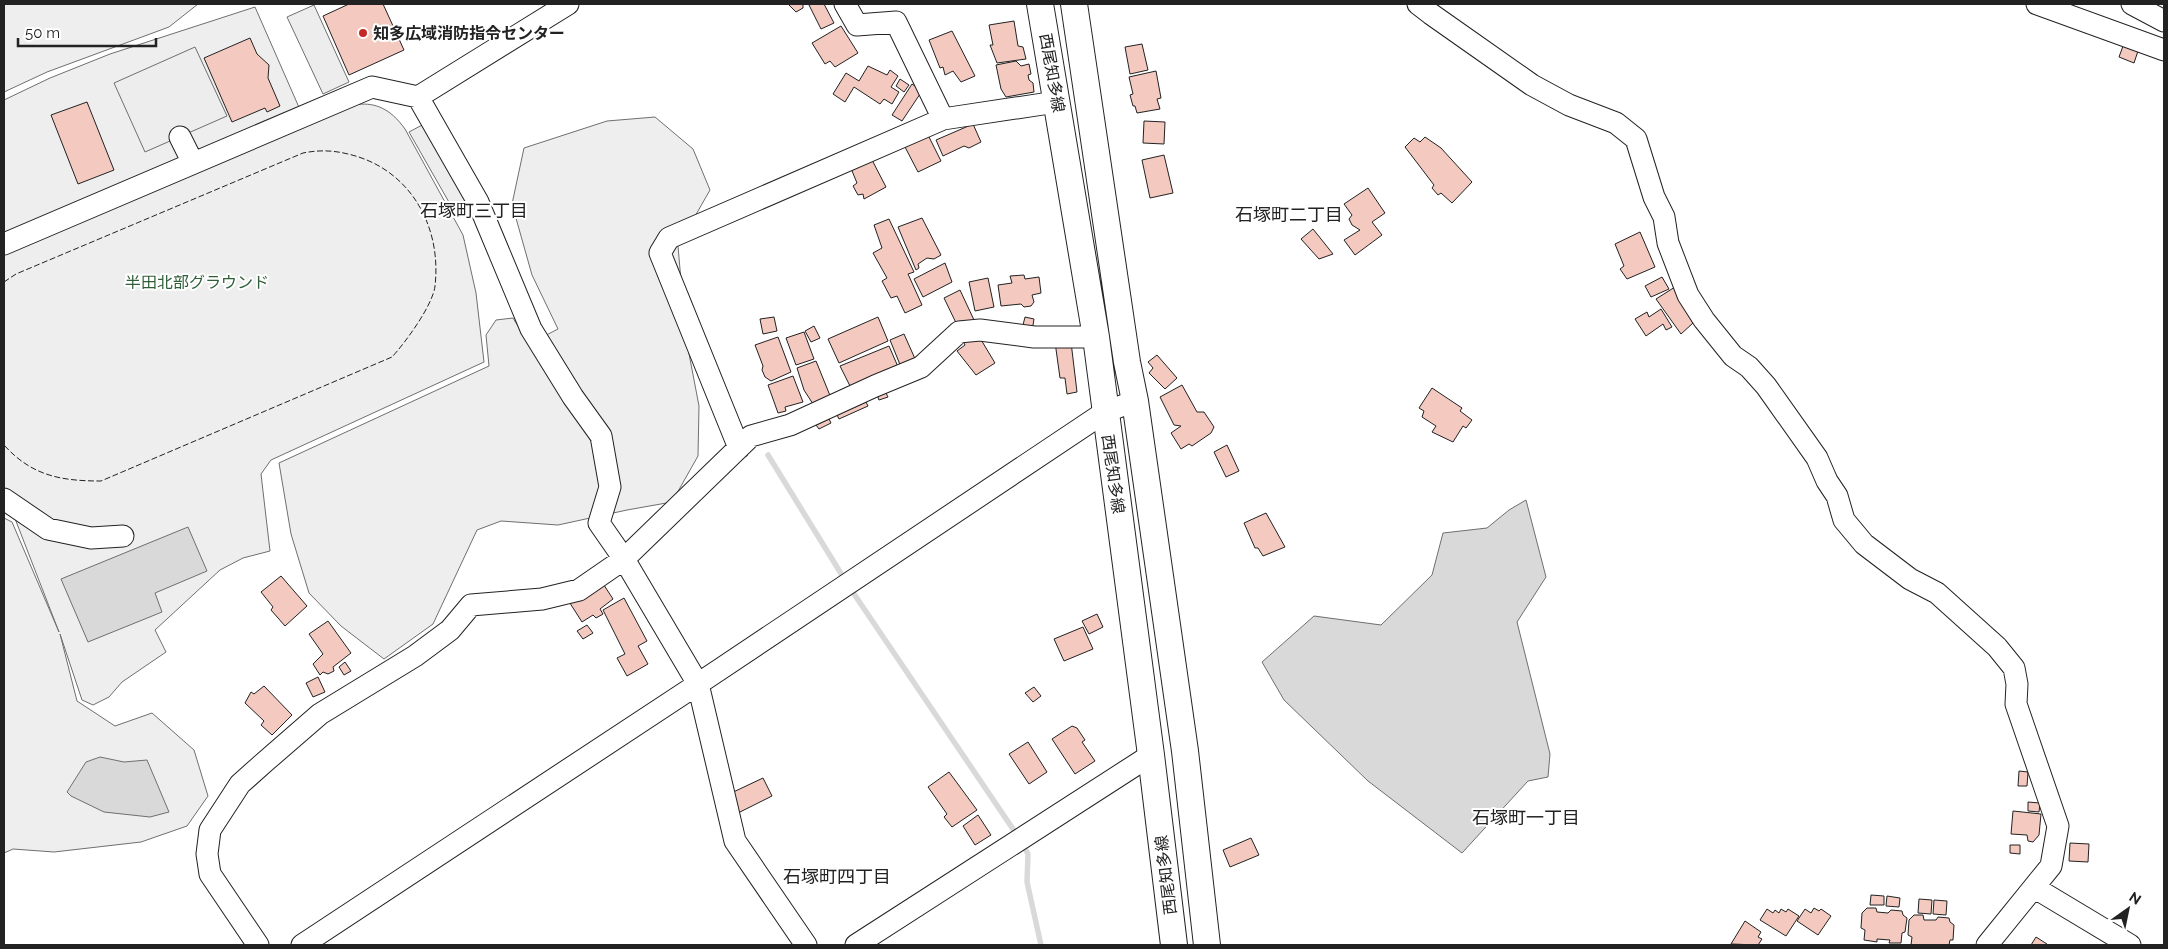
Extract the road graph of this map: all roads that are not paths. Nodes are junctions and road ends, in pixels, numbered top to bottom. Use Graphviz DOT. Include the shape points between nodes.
graph roads {
  1 [pos="568,4"];
  2 [pos="845,4"];
  3 [pos="1040,4"];
  4 [pos="1074,4"];
  5 [pos="1418,4"];
  6 [pos="2037,4"];
  7 [pos="2132,4"];
  8 [pos="2164,21"];
  9 [pos="2164,50"];
  10 [pos="418,97"];
  11 [pos="1056,102"];
  12 [pos="943,119"];
  13 [pos="180,136"];
  14 [pos="193,163"];
  15 [pos="4,244"];
  16 [pos="1096,336"];
  17 [pos="1136,401"];
  18 [pos="1105,412"];
  19 [pos="739,448"];
  20 [pos="4,499"];
  21 [pos="123,536"];
  22 [pos="624,559"];
  23 [pos="698,684"];
  24 [pos="1151,754"];
  25 [pos="2035,888"];
  26 [pos="258,945"];
  27 [pos="302,945"];
  28 [pos="806,945"];
  29 [pos="856,945"];
  30 [pos="1174,945"];
  31 [pos="1207,945"];
  32 [pos="1987,945"];
  33 [pos="2130,945"];
  1 -- 10 [label="street"];
  2 -- 12 [label="street" via="856,24 896,22"];
  3 -- 11 [label="main road, 西尾知多線"];
  4 -- 17 [label="main road, 西尾知多線" via="1127,362"];
  5 -- 25 [label="street" via="1532,86 1616,123 1636,139 1654,197 1664,217 1668,243 1688,295 1718,340 1766,386 1817,458 1837,496 1844,520 1864,544 1910,579 1936,593 1996,647 2014,668 2016,704 2058,826 2052,866"];
  6 -- 9 [label="street"];
  7 -- 8 [label="street"];
  10 -- 14 [label="street" via="372,87"];
  10 -- 22 [label="street" via="478,202 531,329 601,436 610,487 599,523"];
  11 -- 12 [label="street"];
  11 -- 16 [label="main road, 西尾知多線"];
  12 -- 19 [label="street" via="669,238 660,252"];
  13 -- 14 [label="street"];
  14 -- 15 [label="street"];
  16 -- 18 [label="main road, 西尾知多線"];
  16 -- 19 [label="street" via="1034,337 980,330 959,332 921,367 790,425 751,436"];
  17 -- 18 [label="street"];
  17 -- 31 [label="main road, 西尾知多線" via="1185,751"];
  18 -- 23 [label="street"];
  18 -- 24 [label="main road, 西尾知多線"];
  19 -- 22 [label="street"];
  20 -- 21 [label="street" via="48,529 91,538"];
  22 -- 23 [label="street"];
  22 -- 26 [label="street" via="579,590 542,599 471,605 450,630 415,656 320,714 240,784 210,830 207,854 210,874"];
  23 -- 27 [label="street"];
  23 -- 28 [label="street" via="735,841"];
  24 -- 29 [label="street"];
  24 -- 30 [label="main road, 西尾知多線"];
  25 -- 32 [label="street"];
  25 -- 33 [label="street"];
}
